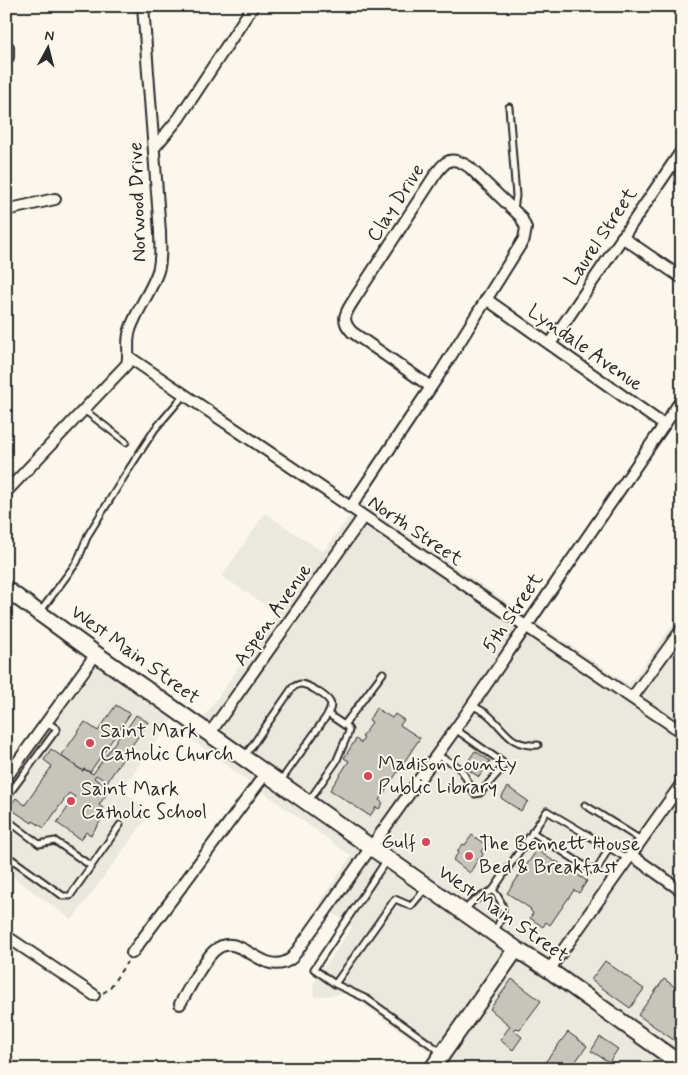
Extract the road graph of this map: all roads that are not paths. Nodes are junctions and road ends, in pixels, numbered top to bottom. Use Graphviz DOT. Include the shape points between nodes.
graph roads {
  1 [pos="143,6"];
  2 [pos="253,6"];
  3 [pos="8,47"];
  4 [pos="6,58"];
  5 [pos="509,107"];
  6 [pos="154,148"];
  7 [pos="682,150"];
  8 [pos="56,200"];
  9 [pos="6,210"];
  10 [pos="514,210"];
  11 [pos="622,237"];
  12 [pos="682,278"];
  13 [pos="486,299"];
  14 [pos="550,344"];
  15 [pos="129,357"];
  16 [pos="432,387"];
  17 [pos="184,395"];
  18 [pos="682,398"];
  19 [pos="84,410"];
  20 [pos="664,425"];
  21 [pos="126,442"];
  22 [pos="6,492"];
  23 [pos="350,508"];
  24 [pos="363,517"];
  25 [pos="6,588"];
  26 [pos="40,612"];
  27 [pos="525,626"];
  28 [pos="682,629"];
  29 [pos="96,654"];
  30 [pos="383,673"];
  31 [pos="632,698"];
  32 [pos="472,705"];
  33 [pos="328,714"];
  34 [pos="47,722"];
  35 [pos="344,725"];
  36 [pos="454,729"];
  37 [pos="682,732"];
  38 [pos="210,733"];
  39 [pos="538,745"];
  40 [pos="436,755"];
  41 [pos="244,757"];
  42 [pos="266,772"];
  43 [pos="6,778"];
  44 [pos="280,783"];
  45 [pos="682,783"];
  46 [pos="6,798"];
  47 [pos="308,803"];
  48 [pos="585,805"];
  49 [pos="6,820"];
  50 [pos="120,824"];
  51 [pos="532,832"];
  52 [pos="641,840"];
  53 [pos="370,846"];
  54 [pos="609,847"];
  55 [pos="6,855"];
  56 [pos="630,857"];
  57 [pos="387,858"];
  58 [pos="91,866"];
  59 [pos="427,886"];
  60 [pos="493,890"];
  61 [pos="682,891"];
  62 [pos="464,912"];
  63 [pos="494,933"];
  64 [pos="6,936"];
  65 [pos="516,949"];
  66 [pos="132,953"];
  67 [pos="549,970"];
  68 [pos="335,984"];
  69 [pos="94,995"];
  70 [pos="180,1004"];
  71 [pos="438,1064"];
  72 [pos="678,1066"];
  1 -- 6 [label="street, Norwood Drive"];
  2 -- 6 [label="street" via="179,118"];
  3 -- 4 [label="street"];
  5 -- 10 [label="lane" via="516,196"];
  6 -- 15 [label="street, Norwood Drive" via="161,257 129,333"];
  7 -- 11 [label="street, Laurel Street"];
  8 -- 9 [label="street"];
  10 -- 13 [label="street, Clay Drive" via="525,224 524,239"];
  10 -- 16 [label="street, Clay Drive" via="461,162 444,163 346,314 345,324 352,332"];
  11 -- 12 [label="street"];
  11 -- 14 [label="street, Laurel Street"];
  13 -- 14 [label="street, Lyndale Avenue"];
  13 -- 16 [label="street, Clay Drive"];
  14 -- 20 [label="street, Lyndale Avenue"];
  15 -- 17 [label="street, North Street"];
  15 -- 19 [label="street" via="123,370"];
  16 -- 23 [label="street, Clay Drive"];
  17 -- 23 [label="street, North Street"];
  17 -- 26 [label="lane" via="155,429 88,535 77,562"];
  18 -- 20 [label="street, 5th Street"];
  19 -- 21 [label="lane"];
  19 -- 22 [label="street"];
  20 -- 27 [label="street, 5th Street"];
  23 -- 24 [label="street, North Street"];
  24 -- 27 [label="street, North Street"];
  24 -- 38 [label="street, Aspen Avenue"];
  25 -- 26 [label="main road, West Main Street"];
  26 -- 29 [label="main road, West Main Street"];
  27 -- 31 [label="street, North Street"];
  27 -- 32 [label="street, 5th Street"];
  28 -- 31 [label="street"];
  29 -- 34 [label="street"];
  29 -- 38 [label="main road, West Main Street"];
  30 -- 35 [label="lane"];
  31 -- 37 [label="street, North Street"];
  32 -- 36 [label="street, 5th Street"];
  32 -- 39 [label="lane" via="487,714 502,732 521,745"];
  33 -- 35 [label="lane"];
  33 -- 41 [label="lane" via="331,702 327,698 302,684 293,687"];
  33 -- 44 [label="lane"];
  34 -- 43 [label="street"];
  34 -- 46 [label="lane" via="57,729"];
  35 -- 47 [label="lane" via="349,730 336,762"];
  36 -- 40 [label="street, 5th Street"];
  36 -- 40 [label="lane" via="502,762 503,768 480,794 475,794 459,768"];
  38 -- 41 [label="main road, West Main Street"];
  40 -- 53 [label="street, 5th Street"];
  41 -- 42 [label="main road, West Main Street"];
  42 -- 44 [label="main road, West Main Street"];
  42 -- 66 [label="street"];
  44 -- 47 [label="main road, West Main Street"];
  45 -- 52 [label="street"];
  47 -- 53 [label="main road, West Main Street"];
  48 -- 52 [label="lane"];
  49 -- 58 [label="lane" via="39,844 54,841"];
  50 -- 58 [label="lane"];
  51 -- 54 [label="lane" via="547,810"];
  51 -- 54 [label="lane" via="591,870 598,868"];
  51 -- 60 [label="lane"];
  52 -- 56 [label="street"];
  53 -- 57 [label="main road, West Main Street"];
  53 -- 70 [label="street, 5th Street" via="292,958 275,964 236,945 221,946 209,957"];
  54 -- 56 [label="lane"];
  55 -- 58 [label="lane" via="63,896 70,896"];
  56 -- 61 [label="street"];
  56 -- 67 [label="street"];
  57 -- 59 [label="main road, West Main Street"];
  57 -- 68 [label="lane" via="314,969"];
  59 -- 62 [label="main road, West Main Street"];
  59 -- 68 [label="lane" via="411,906 395,899"];
  60 -- 62 [label="lane" via="473,901"];
  60 -- 63 [label="lane" via="502,901 503,908 503,916"];
  62 -- 63 [label="main road, West Main Street"];
  63 -- 65 [label="main road, West Main Street"];
  64 -- 69 [label="street"];
  65 -- 67 [label="main road, West Main Street"];
  65 -- 71 [label="main road"];
  67 -- 72 [label="main road, West Main Street"];
  68 -- 71 [label="lane" via="367,999"];
}
